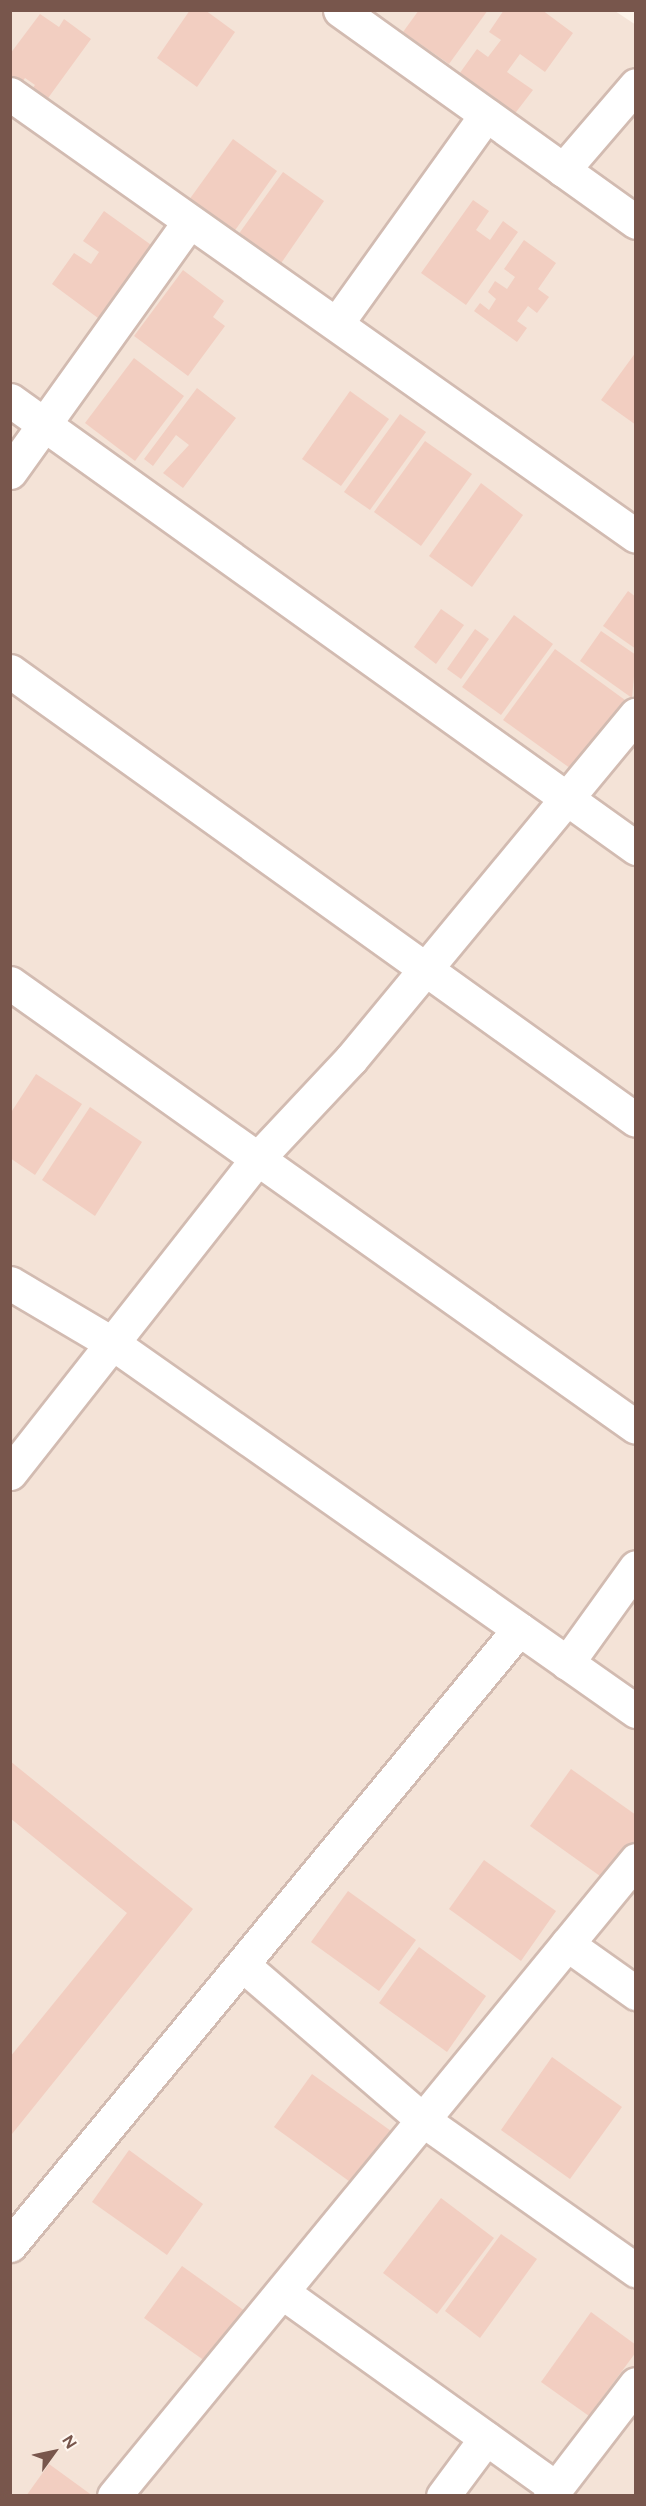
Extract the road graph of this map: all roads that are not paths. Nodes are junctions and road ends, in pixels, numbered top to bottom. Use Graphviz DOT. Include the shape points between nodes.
graph roads {
  1 [pos="340,10"];
  2 [pos="636,85"];
  3 [pos="10,94"];
  4 [pos="486,115"];
  5 [pos="563,170"];
  6 [pos="189,222"];
  7 [pos="636,222"];
  8 [pos="337,323"];
  9 [pos="10,400"];
  10 [pos="43,425"];
  11 [pos="10,472"];
  12 [pos="636,536"];
  13 [pos="10,671"];
  14 [pos="636,714"];
  15 [pos="566,799"];
  16 [pos="636,849"];
  17 [pos="424,970"];
  18 [pos="10,983"];
  19 [pos="636,1120"];
  20 [pos="259,1157"];
  21 [pos="10,1283"];
  22 [pos="115,1346"];
  23 [pos="636,1427"];
  24 [pos="10,1473"];
  25 [pos="636,1568"];
  26 [pos="519,1629"];
  27 [pos="567,1663"];
  28 [pos="636,1711"];
  29 [pos="636,1860"];
  30 [pos="567,1944"];
  31 [pos="244,1966"];
  32 [pos="636,1993"];
  33 [pos="423,2120"];
  34 [pos="10,2245"];
  35 [pos="636,2270"];
  36 [pos="282,2292"];
  37 [pos="636,2384"];
  38 [pos="486,2438"];
  39 [pos="553,2492"];
  40 [pos="114,2496"];
  41 [pos="443,2496"];
  1 -- 4 [label="street"];
  2 -- 5 [label="street"];
  3 -- 6 [label="street"];
  4 -- 5 [label="street"];
  4 -- 8 [label="street"];
  5 -- 7 [label="street"];
  6 -- 8 [label="street"];
  6 -- 10 [label="street"];
  8 -- 12 [label="street"];
  9 -- 10 [label="street"];
  10 -- 11 [label="street"];
  10 -- 15 [label="street"];
  13 -- 17 [label="street"];
  14 -- 15 [label="street"];
  15 -- 16 [label="street"];
  15 -- 17 [label="street"];
  17 -- 19 [label="street"];
  17 -- 20 [label="street" via="351,1059"];
  18 -- 20 [label="street"];
  20 -- 22 [label="street"];
  20 -- 23 [label="street"];
  21 -- 22 [label="street"];
  22 -- 24 [label="street"];
  22 -- 26 [label="street"];
  25 -- 27 [label="street"];
  26 -- 27 [label="street"];
  26 -- 31 [label="street"];
  27 -- 28 [label="street"];
  29 -- 30 [label="street"];
  30 -- 32 [label="street"];
  30 -- 33 [label="street"];
  31 -- 33 [label="street"];
  31 -- 34 [label="street"];
  33 -- 35 [label="street"];
  33 -- 36 [label="street"];
  36 -- 38 [label="street"];
  36 -- 40 [label="street"];
  37 -- 39 [label="street"];
  38 -- 39 [label="street"];
  38 -- 41 [label="street"];
}
